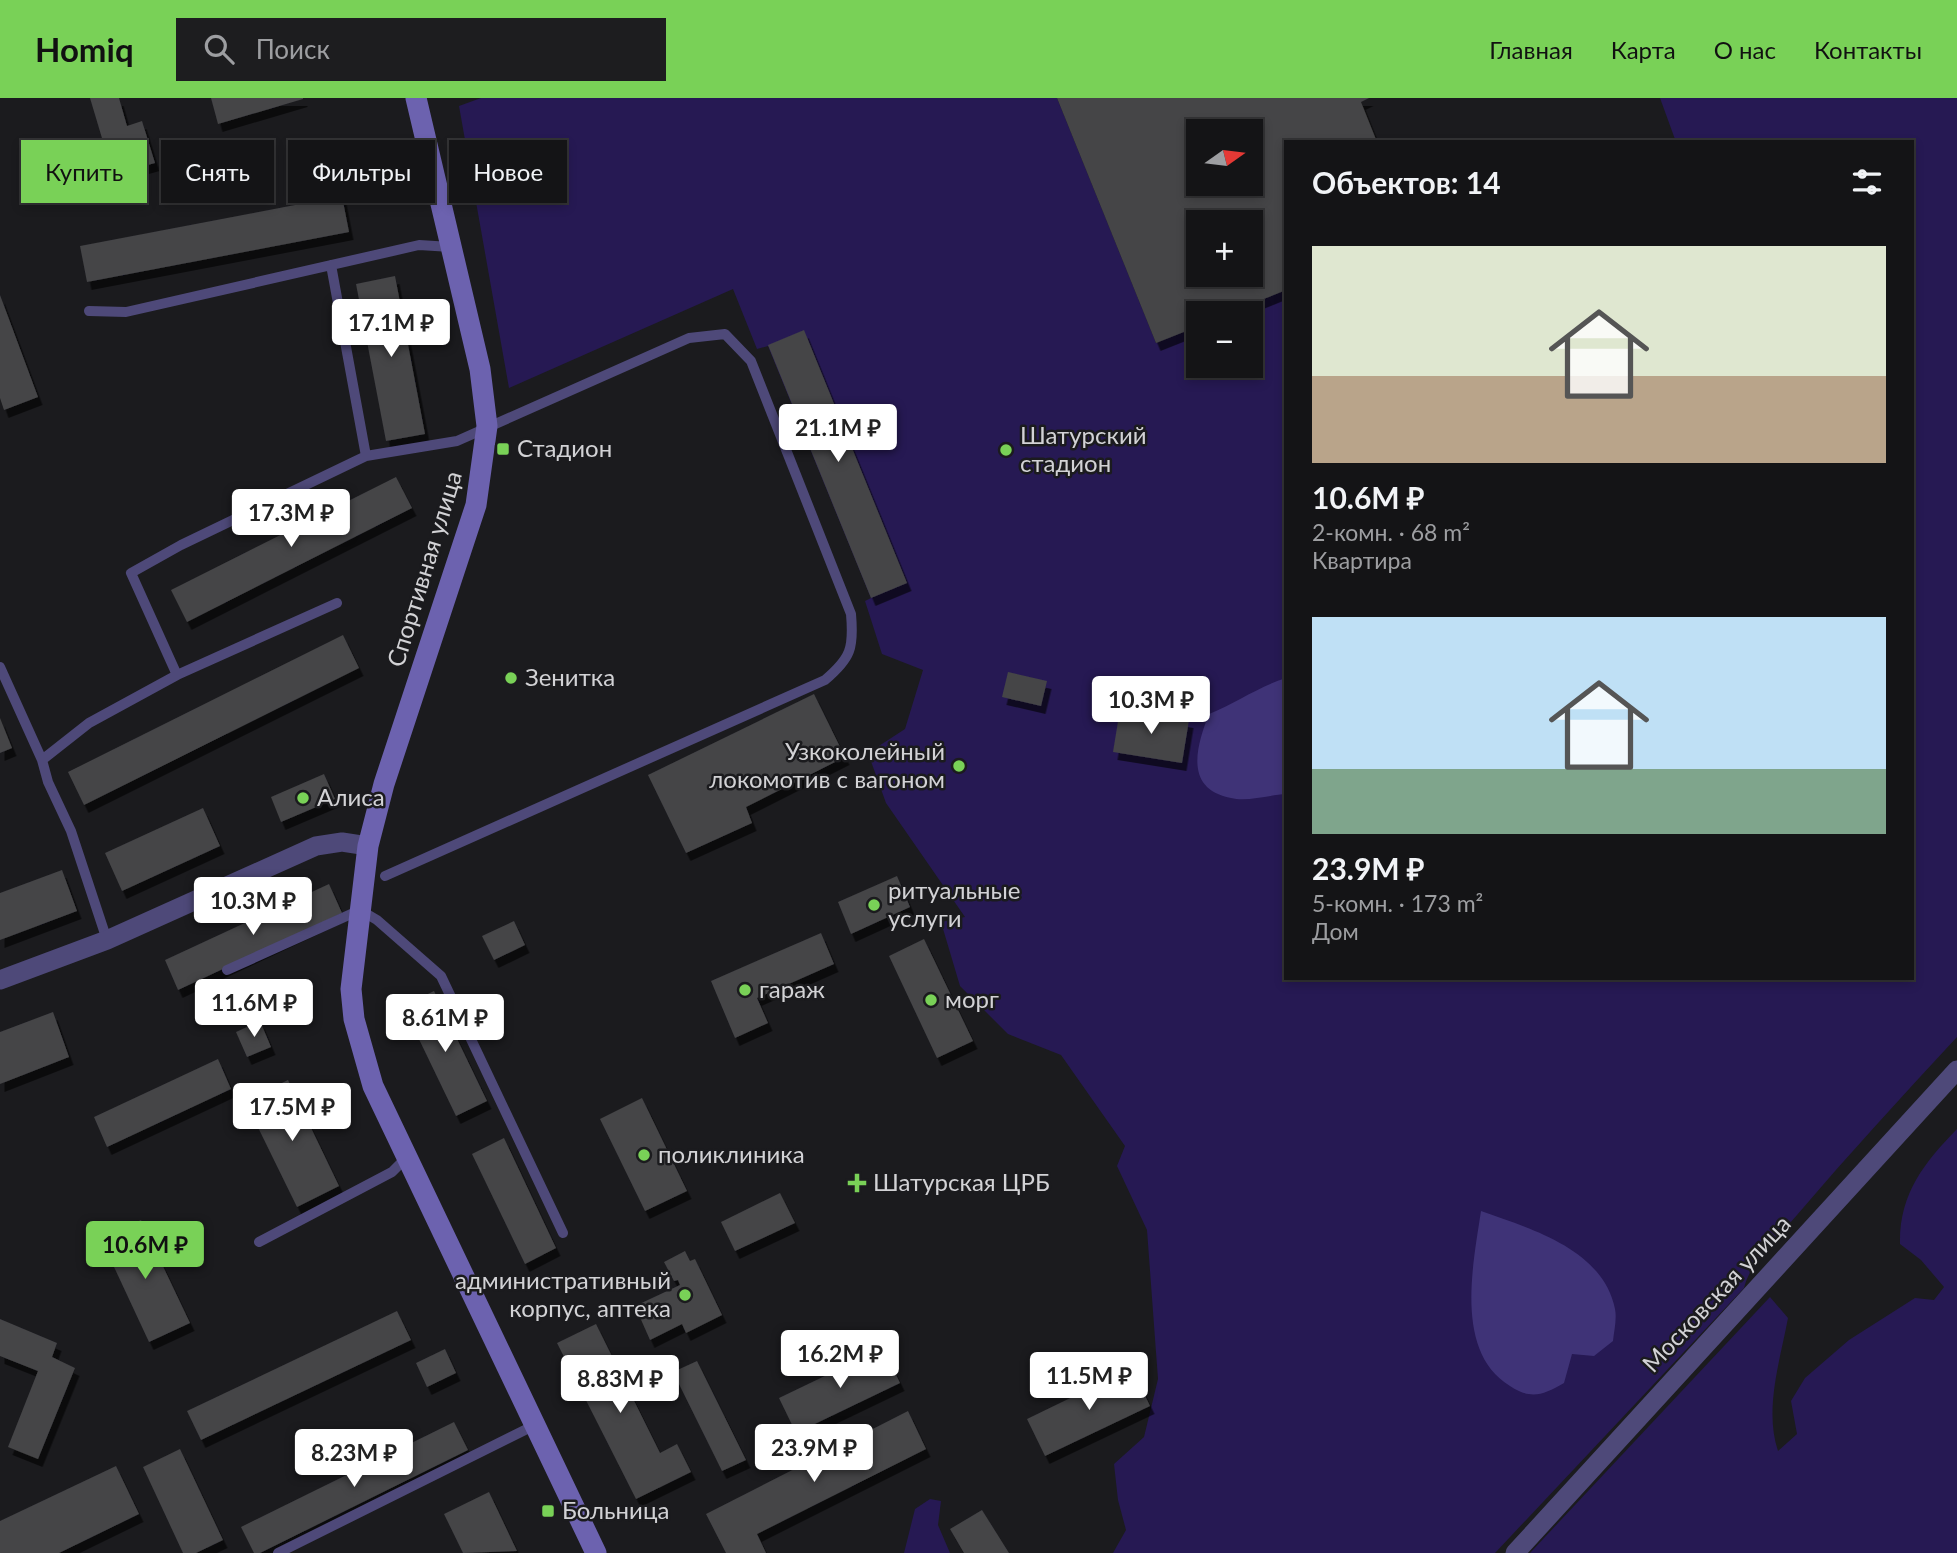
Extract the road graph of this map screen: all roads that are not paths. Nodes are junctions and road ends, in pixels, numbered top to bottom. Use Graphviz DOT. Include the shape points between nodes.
graph roads {
  1 [pos="416,98"];
  2 [pos="451,247"];
  3 [pos="331,265"];
  4 [pos="89,311"];
  5 [pos="487,426"];
  6 [pos="366,456"];
  7 [pos="337,603"];
  8 [pos="0,667"];
  9 [pos="177,675"];
  10 [pos="42,760"];
  11 [pos="368,846"];
  12 [pos="385,876"];
  13 [pos="360,909"];
  14 [pos="107,940"];
  15 [pos="227,970"];
  16 [pos="0,980"];
  17 [pos="1957,1070"];
  18 [pos="406,1158"];
  19 [pos="563,1233"];
  20 [pos="259,1242"];
  21 [pos="536,1424"];
  22 [pos="278,1553"];
  23 [pos="596,1553"];
  24 [pos="1515,1553"];
  1 -- 2 [label="street, Спортивная улица"];
  2 -- 3 [label="lane" via="419,245"];
  2 -- 5 [label="street, Спортивная улица" via="480,369"];
  3 -- 4 [label="lane" via="126,312"];
  3 -- 6 [label="lane"];
  5 -- 6 [label="lane" via="457,441"];
  5 -- 11 [label="street, Спортивная улица" via="476,505"];
  5 -- 12 [label="lane" via="690,338 725,334 751,361 852,614 854,642 844,664 825,680"];
  6 -- 9 [label="lane" via="131,573"];
  7 -- 9 [label="lane"];
  8 -- 10 [label="lane"];
  9 -- 10 [label="lane" via="89,723"];
  10 -- 14 [label="lane"];
  11 -- 13 [label="street, Спортивная улица"];
  11 -- 14 [label="street" via="342,842 316,846"];
  13 -- 15 [label="lane"];
  13 -- 18 [label="street, Спортивная улица" via="351,989 354,1019 373,1086"];
  13 -- 19 [label="lane" via="441,976"];
  14 -- 16 [label="street"];
  17 -- 24 [label="street, Московская улица"];
  18 -- 20 [label="lane" via="392,1171"];
  18 -- 21 [label="street, Спортивная улица"];
  21 -- 22 [label="lane"];
  21 -- 23 [label="street, Спортивная улица"];
}
